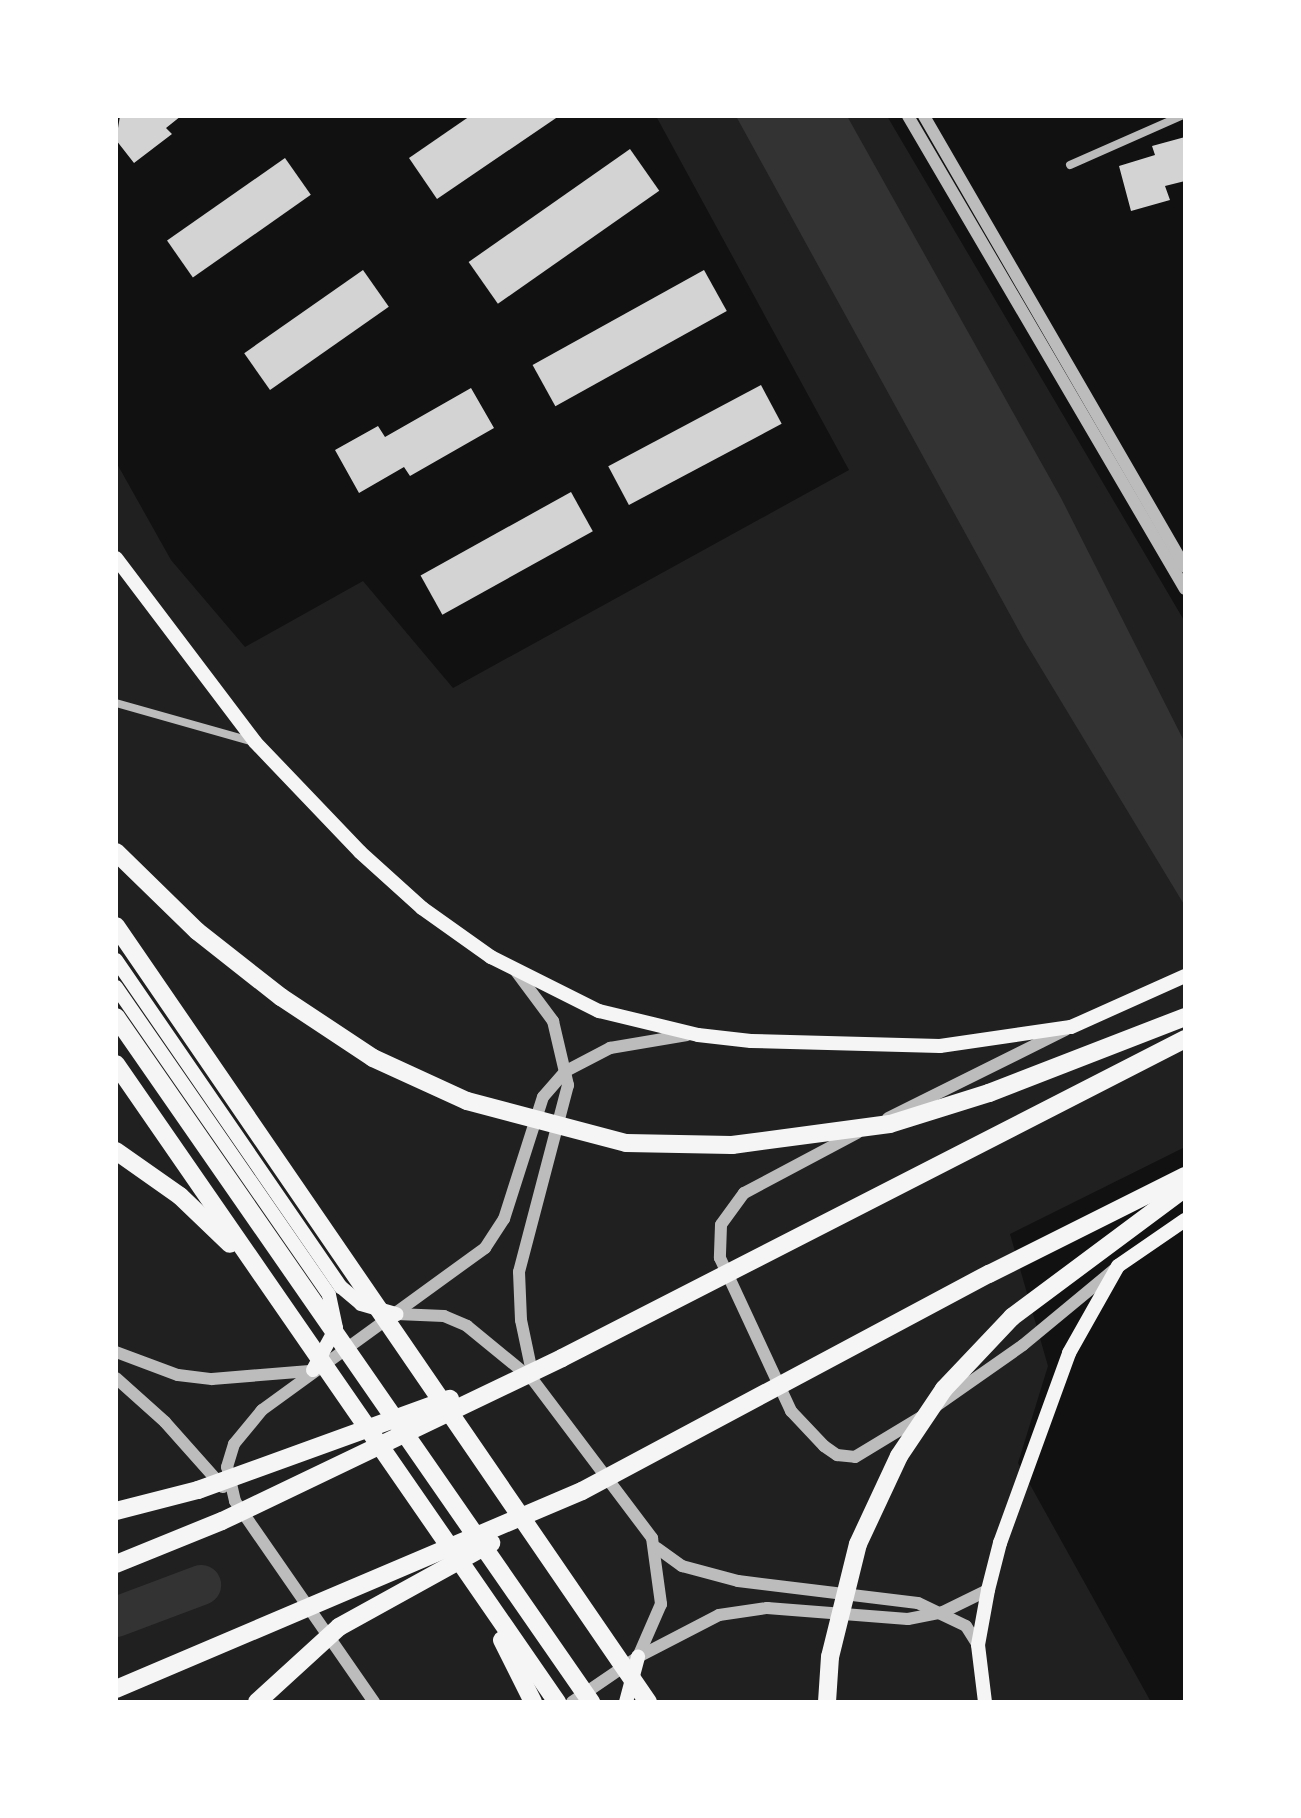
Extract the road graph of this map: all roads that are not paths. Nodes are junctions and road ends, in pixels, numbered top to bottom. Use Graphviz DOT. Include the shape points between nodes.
graph roads {
  1 [pos="908,116"];
  2 [pos="924,116"];
  3 [pos="1181,116"];
  4 [pos="1070,165"];
  5 [pos="116,558"];
  6 [pos="1185,567"];
  7 [pos="1185,589"];
  8 [pos="116,703"];
  9 [pos="255,742"];
  10 [pos="116,852"];
  11 [pos="116,926"];
  12 [pos="116,960"];
  13 [pos="514,970"];
  14 [pos="1185,976"];
  15 [pos="116,987"];
  16 [pos="116,1017"];
  17 [pos="1185,1017"];
  18 [pos="1071,1027"];
  19 [pos="698,1035"];
  20 [pos="1185,1039"];
  21 [pos="116,1064"];
  22 [pos="566,1071"];
  23 [pos="116,1151"];
  24 [pos="1185,1176"];
  25 [pos="1185,1188"];
  26 [pos="1185,1220"];
  27 [pos="1118,1266"];
  28 [pos="258,1271"];
  29 [pos="397,1314"];
  30 [pos="116,1352"];
  31 [pos="562,1358"];
  32 [pos="313,1370"];
  33 [pos="116,1378"];
  34 [pos="533,1380"];
  35 [pos="582,1491"];
  36 [pos="235,1501"];
  37 [pos="116,1511"];
  38 [pos="657,1548"];
  39 [pos="116,1564"];
  40 [pos="470,1582"];
  41 [pos="988,1590"];
  42 [pos="943,1612"];
  43 [pos="978,1645"];
  44 [pos="638,1657"];
  45 [pos="358,1683"];
  46 [pos="116,1689"];
  47 [pos="257,1702"];
  48 [pos="364,1702"];
  49 [pos="374,1702"];
  50 [pos="533,1702"];
  51 [pos="557,1702"];
  52 [pos="572,1702"];
  53 [pos="591,1702"];
  54 [pos="626,1702"];
  55 [pos="648,1702"];
  56 [pos="827,1702"];
  57 [pos="985,1702"];
  1 -- 7 [label="street"];
  2 -- 6 [label="street"];
  3 -- 4 [label="street"];
  5 -- 9 [label="main road"];
  8 -- 9 [label="street"];
  9 -- 13 [label="main road" via="422,908"];
  10 -- 17 [label="highway" via="197,931 281,997 373,1058 467,1101 626,1143 757,1144 890,1124 989,1093"];
  11 -- 55 [label="highway"];
  12 -- 29 [label="main road" via="341,1287 361,1304"];
  13 -- 19 [label="main road" via="599,1011"];
  13 -- 22 [label="street" via="553,1021"];
  14 -- 18 [label="main road"];
  15 -- 32 [label="main road" via="329,1295 336,1328"];
  16 -- 53 [label="highway"];
  18 -- 19 [label="main road" via="940,1046 804,1045"];
  18 -- 27 [label="street" via="744,1193 721,1225 720,1258 791,1411 824,1446 837,1455 855,1457 883,1444 1023,1345"];
  19 -- 22 [label="street" via="610,1048"];
  20 -- 31 [label="highway"];
  21 -- 28 [label="highway"];
  22 -- 29 [label="street" via="543,1097 497,1234 476,1257"];
  22 -- 34 [label="street" via="567,1106 519,1272 521,1320"];
  23 -- 28 [label="highway" via="180,1196"];
  24 -- 35 [label="highway"];
  25 -- 56 [label="highway" via="1012,1317 944,1389 899,1456 858,1544 830,1657"];
  26 -- 27 [label="main road"];
  27 -- 41 [label="main road" via="1069,1353"];
  28 -- 40 [label="highway"];
  29 -- 32 [label="street"];
  29 -- 34 [label="street" via="444,1316 467,1326"];
  30 -- 32 [label="street" via="178,1375 212,1379"];
  31 -- 37 [label="highway" via="198,1490"];
  31 -- 39 [label="highway" via="222,1521"];
  32 -- 36 [label="street" via="240,1433 227,1467"];
  33 -- 36 [label="street" via="165,1422"];
  34 -- 38 [label="street"];
  35 -- 46 [label="highway"];
  35 -- 47 [label="highway" via="339,1627"];
  36 -- 45 [label="street"];
  38 -- 42 [label="street" via="682,1566 738,1581 918,1603"];
  38 -- 44 [label="street" via="661,1604"];
  40 -- 50 [label="highway"];
  40 -- 51 [label="highway"];
  41 -- 42 [label="street"];
  41 -- 43 [label="main road"];
  42 -- 43 [label="street" via="966,1626"];
  42 -- 44 [label="street" via="882,1619 741,1610 707,1621"];
  43 -- 57 [label="main road"];
  44 -- 52 [label="street"];
  44 -- 54 [label="main road"];
  45 -- 48 [label="street"];
  45 -- 49 [label="street"];
}
